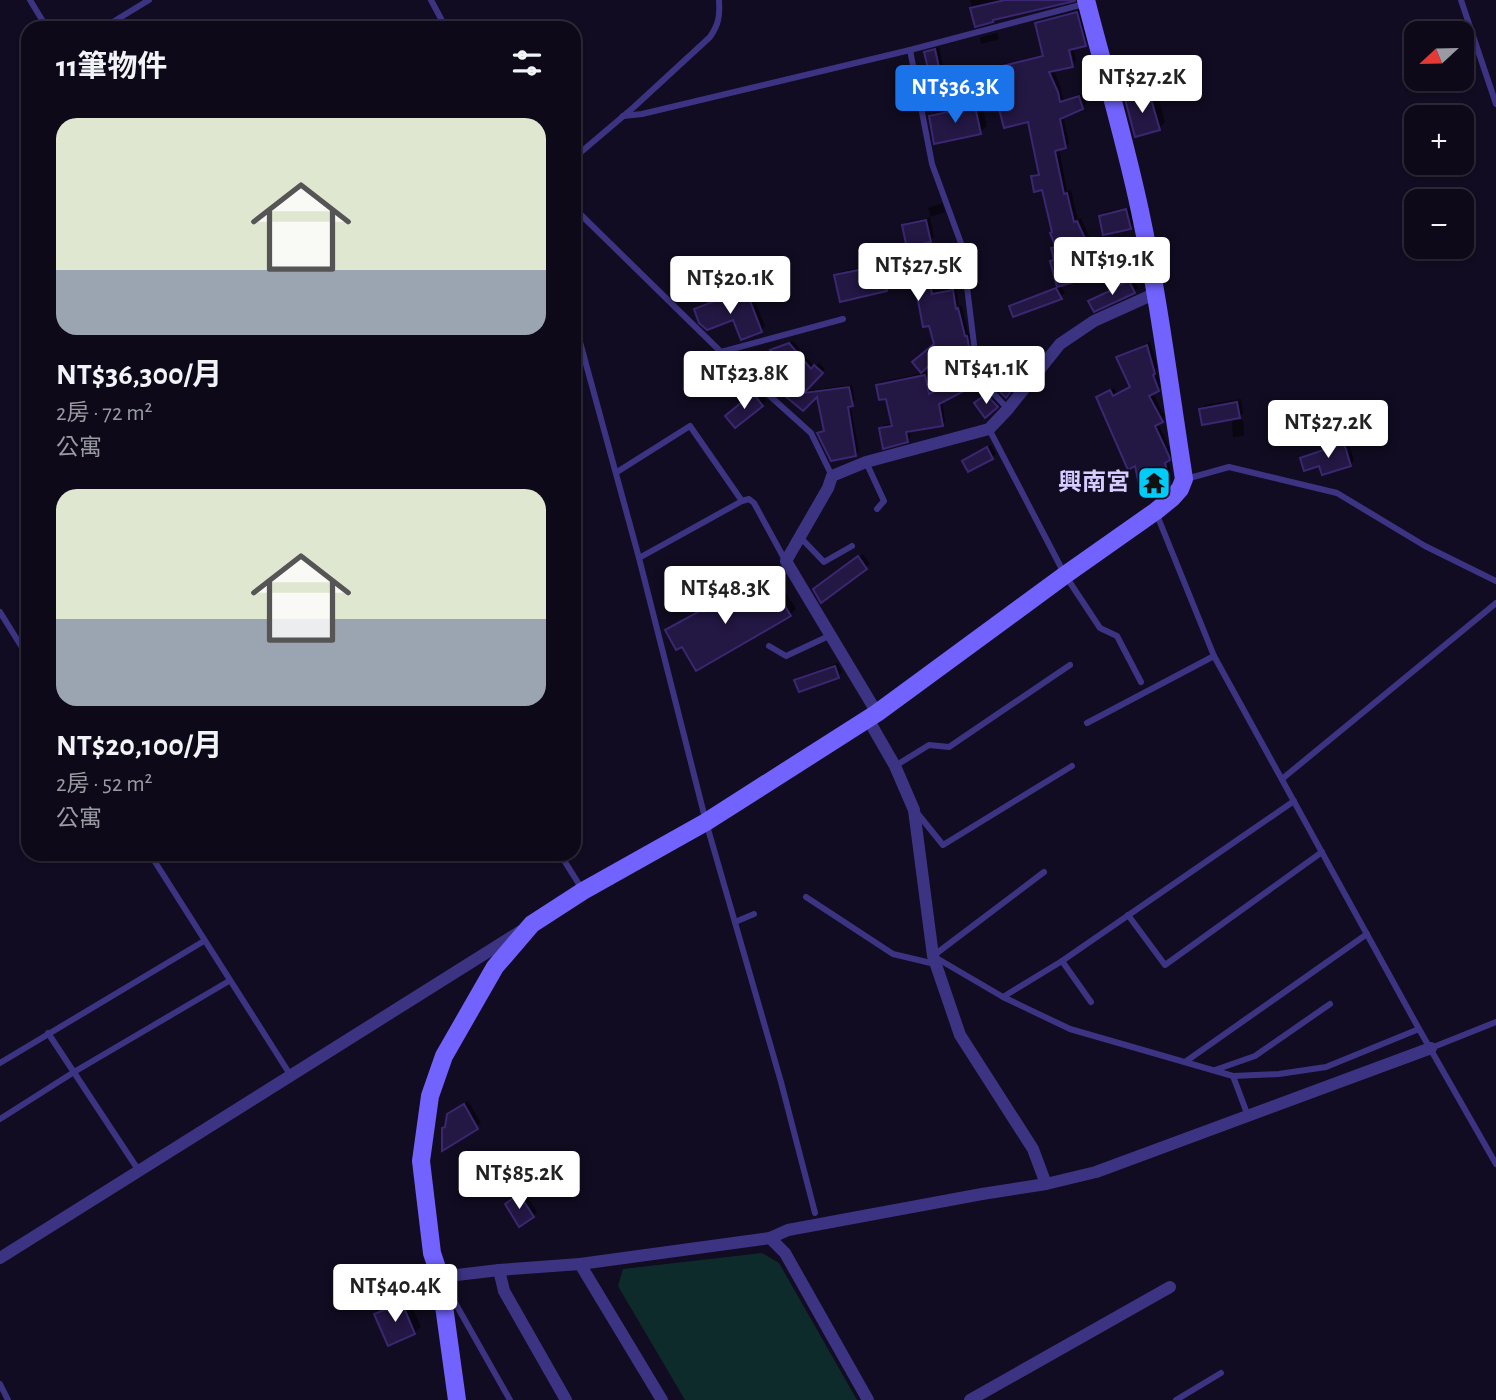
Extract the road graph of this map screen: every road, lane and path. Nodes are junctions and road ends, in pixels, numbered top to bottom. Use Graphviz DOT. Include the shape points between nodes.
graph roads {
  1 [pos="30,0"];
  2 [pos="149,0"];
  3 [pos="431,0"];
  4 [pos="719,0"];
  5 [pos="1461,0"];
  6 [pos="1087,1"];
  7 [pos="43,21"];
  8 [pos="114,21"];
  9 [pos="442,21"];
  10 [pos="910,50"];
  11 [pos="1496,104"];
  12 [pos="623,116"];
  13 [pos="581,152"];
  14 [pos="581,215"];
  15 [pos="1156,293"];
  16 [pos="844,319"];
  17 [pos="581,345"];
  18 [pos="720,352"];
  19 [pos="1009,409"];
  20 [pos="989,429"];
  21 [pos="866,462"];
  22 [pos="617,472"];
  23 [pos="832,476"];
  24 [pos="1184,479"];
  25 [pos="742,501"];
  26 [pos="877,509"];
  27 [pos="1156,511"];
  28 [pos="800,537"];
  29 [pos="852,546"];
  30 [pos="639,558"];
  31 [pos="786,561"];
  32 [pos="1065,575"];
  33 [pos="1496,581"];
  34 [pos="1496,603"];
  35 [pos="0,612"];
  36 [pos="831,635"];
  37 [pos="21,646"];
  38 [pos="769,646"];
  39 [pos="1214,656"];
  40 [pos="1070,664"];
  41 [pos="1141,682"];
  42 [pos="873,716"];
  43 [pos="1087,723"];
  44 [pos="895,766"];
  45 [pos="1072,766"];
  46 [pos="1282,779"];
  47 [pos="1294,801"];
  48 [pos="914,810"];
  49 [pos="706,822"];
  50 [pos="1322,852"];
  51 [pos="154,861"];
  52 [pos="564,861"];
  53 [pos="1044,872"];
  54 [pos="583,891"];
  55 [pos="806,898"];
  56 [pos="754,914"];
  57 [pos="1128,915"];
  58 [pos="735,922"];
  59 [pos="532,924"];
  60 [pos="1367,934"];
  61 [pos="204,940"];
  62 [pos="934,960"];
  63 [pos="1062,961"];
  64 [pos="229,981"];
  65 [pos="1003,997"];
  66 [pos="1091,1002"];
  67 [pos="1330,1004"];
  68 [pos="1496,1022"];
  69 [pos="1419,1029"];
  70 [pos="48,1033"];
  71 [pos="1431,1048"];
  72 [pos="1185,1062"];
  73 [pos="0,1063"];
  74 [pos="1216,1070"];
  75 [pos="74,1072"];
  76 [pos="291,1076"];
  77 [pos="1234,1076"];
  78 [pos="1248,1116"];
  79 [pos="0,1119"];
  80 [pos="1496,1164"];
  81 [pos="139,1171"];
  82 [pos="1046,1184"];
  83 [pos="816,1213"];
  84 [pos="770,1238"];
  85 [pos="0,1258"];
  86 [pos="580,1264"];
  87 [pos="499,1270"];
  88 [pos="440,1277"];
  89 [pos="1170,1287"];
  90 [pos="1221,1373"];
  91 [pos="0,1384"];
  92 [pos="8,1400"];
  93 [pos="457,1400"];
  94 [pos="510,1400"];
  95 [pos="566,1400"];
  96 [pos="662,1400"];
  97 [pos="868,1400"];
  98 [pos="970,1400"];
  99 [pos="1176,1400"];
  1 -- 7 [label="lane"];
  2 -- 8 [label="lane"];
  3 -- 9 [label="lane"];
  4 -- 12 [label="lane" via="720,15 710,37"];
  5 -- 11 [label="lane"];
  6 -- 10 [label="lane"];
  6 -- 15 [label="street" via="1123,135"];
  10 -- 12 [label="lane"];
  10 -- 19 [label="lane" via="932,164 962,246 977,369 981,380"];
  12 -- 13 [label="lane"];
  14 -- 18 [label="lane"];
  15 -- 19 [label="street" via="1094,321 1060,344"];
  15 -- 24 [label="street"];
  16 -- 18 [label="lane"];
  17 -- 22 [label="lane"];
  18 -- 23 [label="lane" via="811,433"];
  19 -- 20 [label="street"];
  20 -- 21 [label="street"];
  20 -- 32 [label="lane"];
  21 -- 23 [label="street"];
  21 -- 26 [label="lane" via="884,501"];
  22 -- 25 [label="lane" via="690,426"];
  22 -- 30 [label="lane"];
  23 -- 28 [label="street"];
  24 -- 27 [label="street" via="1180,489"];
  24 -- 33 [label="lane" via="1229,467 1337,493 1425,546"];
  25 -- 30 [label="lane"];
  25 -- 31 [label="lane" via="754,503"];
  27 -- 32 [label="street"];
  27 -- 39 [label="lane"];
  28 -- 29 [label="lane" via="824,562"];
  28 -- 31 [label="street"];
  30 -- 49 [label="lane"];
  31 -- 36 [label="street"];
  32 -- 41 [label="lane" via="1100,628 1117,636"];
  32 -- 42 [label="street"];
  34 -- 46 [label="lane"];
  35 -- 37 [label="lane"];
  36 -- 38 [label="lane" via="786,656"];
  36 -- 42 [label="street"];
  39 -- 43 [label="lane"];
  39 -- 46 [label="lane"];
  40 -- 44 [label="lane" via="949,747 929,745"];
  42 -- 44 [label="street"];
  42 -- 49 [label="street"];
  44 -- 48 [label="street"];
  45 -- 48 [label="lane" via="943,845"];
  46 -- 47 [label="lane"];
  47 -- 50 [label="lane"];
  47 -- 57 [label="lane"];
  48 -- 62 [label="street"];
  49 -- 54 [label="street"];
  49 -- 58 [label="lane"];
  50 -- 57 [label="lane" via="1165,965"];
  50 -- 60 [label="lane"];
  51 -- 61 [label="lane"];
  52 -- 54 [label="lane"];
  53 -- 62 [label="lane"];
  54 -- 59 [label="street"];
  55 -- 62 [label="lane" via="893,954"];
  56 -- 58 [label="lane"];
  57 -- 63 [label="lane"];
  58 -- 83 [label="lane"];
  59 -- 76 [label="street"];
  59 -- 88 [label="street" via="495,967 444,1056 430,1096 421,1161 432,1253"];
  60 -- 69 [label="lane"];
  60 -- 72 [label="lane"];
  61 -- 64 [label="lane"];
  61 -- 70 [label="lane"];
  62 -- 65 [label="lane"];
  62 -- 82 [label="street" via="960,1035 1033,1149"];
  63 -- 65 [label="lane"];
  63 -- 66 [label="lane"];
  64 -- 75 [label="lane"];
  64 -- 76 [label="lane"];
  65 -- 72 [label="lane" via="1070,1030"];
  67 -- 74 [label="lane" via="1255,1056"];
  68 -- 71 [label="lane"];
  69 -- 71 [label="lane"];
  69 -- 77 [label="lane" via="1326,1068"];
  70 -- 73 [label="lane"];
  70 -- 75 [label="lane"];
  71 -- 78 [label="street"];
  71 -- 80 [label="lane"];
  72 -- 74 [label="lane"];
  74 -- 77 [label="lane"];
  75 -- 79 [label="lane"];
  75 -- 81 [label="lane"];
  76 -- 81 [label="street"];
  77 -- 78 [label="lane"];
  78 -- 82 [label="street" via="1096,1172"];
  81 -- 85 [label="street"];
  82 -- 84 [label="street" via="788,1230"];
  84 -- 86 [label="street"];
  84 -- 97 [label="street" via="785,1253"];
  86 -- 87 [label="street"];
  86 -- 96 [label="street"];
  87 -- 88 [label="street"];
  87 -- 95 [label="street" via="505,1291"];
  88 -- 93 [label="street"];
  88 -- 94 [label="lane"];
  89 -- 98 [label="street"];
  90 -- 99 [label="lane"];
  91 -- 92 [label="lane"];
}
